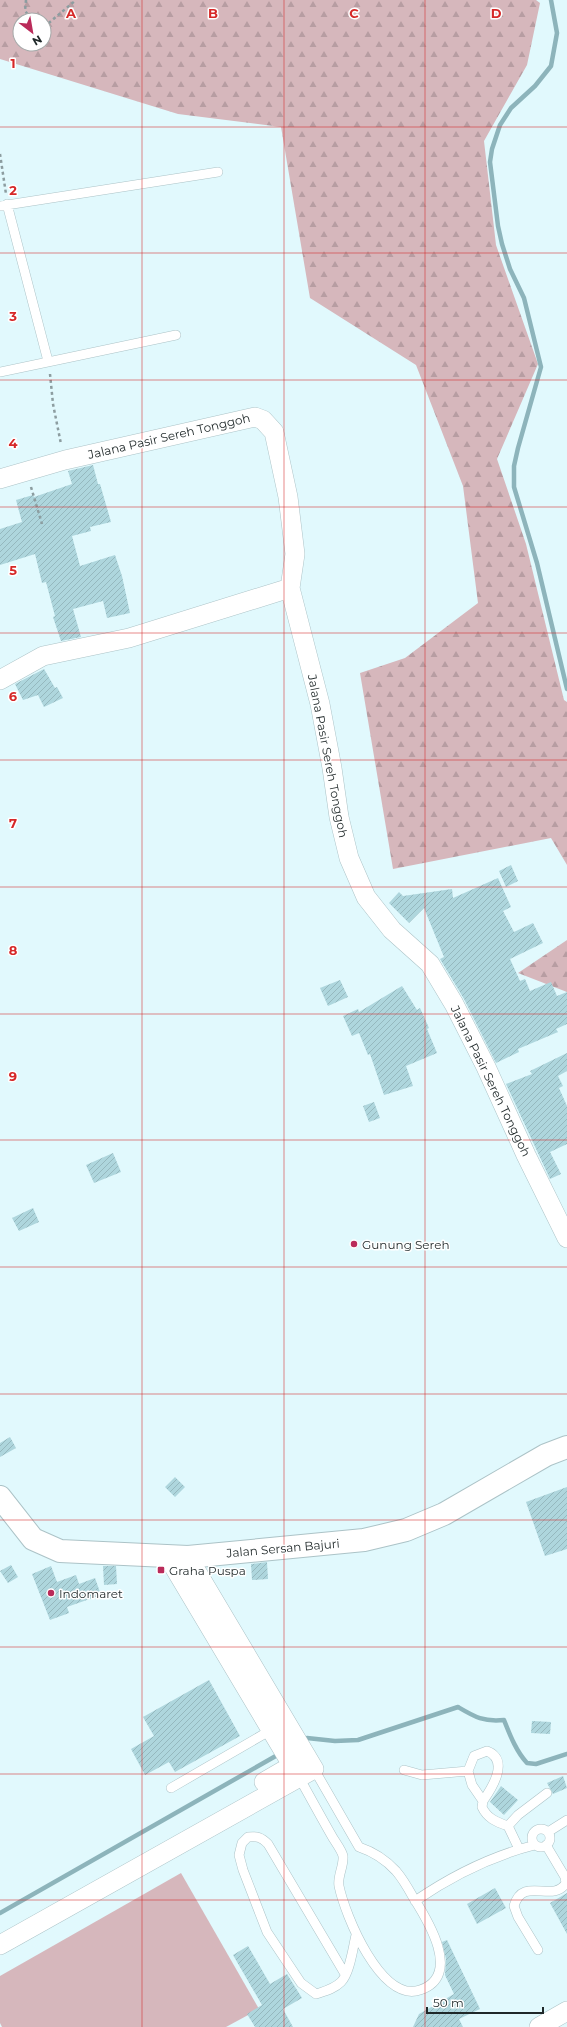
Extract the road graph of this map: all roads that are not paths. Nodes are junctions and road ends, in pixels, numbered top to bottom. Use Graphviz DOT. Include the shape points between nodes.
graph roads {
  1 [pos="218,172"];
  2 [pos="4,205"];
  3 [pos="176,335"];
  4 [pos="48,361"];
  5 [pos="0,372"];
  6 [pos="0,479"];
  7 [pos="290,588"];
  8 [pos="0,680"];
  9 [pos="567,1238"];
  10 [pos="567,1447"];
  11 [pos="0,1497"];
  12 [pos="178,1557"];
  13 [pos="271,1730"];
  14 [pos="303,1767"];
  15 [pos="404,1770"];
  16 [pos="468,1772"];
  17 [pos="171,1788"];
  18 [pos="546,1793"];
  19 [pos="483,1801"];
  20 [pos="567,1820"];
  21 [pos="508,1826"];
  22 [pos="548,1832"];
  23 [pos="535,1845"];
  24 [pos="546,1845"];
  25 [pos="359,1847"];
  26 [pos="519,1849"];
  27 [pos="343,1856"];
  28 [pos="415,1901"];
  29 [pos="0,1931"];
  30 [pos="356,1934"];
  31 [pos="0,1945"];
  32 [pos="538,1950"];
  33 [pos="345,1974"];
  34 [pos="567,2011"];
  35 [pos="539,2027"];
  1 -- 2 [label="lane"];
  2 -- 4 [label="lane"];
  3 -- 4 [label="lane"];
  4 -- 5 [label="lane"];
  6 -- 7 [label="street, Jalana Pasir Sereh Tonggoh" via="65,460 255,417 274,432 288,497 295,554"];
  7 -- 8 [label="street" via="129,638 43,656"];
  7 -- 9 [label="street, Jalana Pasir Sereh Tonggoh" via="320,704 339,817 349,858 366,897 392,930 430,964 454,1004"];
  10 -- 12 [label="main road, Jalan Sersan Bajuri" via="546,1455 444,1514 406,1530 364,1540"];
  11 -- 12 [label="main road, Jalan Sersan Bajuri" via="33,1539 60,1551"];
  12 -- 13 [label="street"];
  12 -- 14 [label="street"];
  13 -- 14 [label="street"];
  13 -- 17 [label="lane"];
  14 -- 25 [label="lane"];
  14 -- 27 [label="lane"];
  14 -- 29 [label="street"];
  14 -- 31 [label="street"];
  15 -- 16 [label="lane" via="422,1775"];
  16 -- 19 [label="lane" via="472,1785"];
  16 -- 19 [label="lane" via="476,1755 487,1751 494,1756 498,1774"];
  18 -- 21 [label="lane"];
  19 -- 21 [label="lane" via="482,1807 487,1816"];
  20 -- 22 [label="lane"];
  21 -- 26 [label="lane"];
  22 -- 23 [label="lane" via="540,1829 536,1831 533,1839"];
  22 -- 24 [label="lane" via="550,1839"];
  23 -- 24 [label="lane"];
  23 -- 26 [label="lane"];
  24 -- 32 [label="lane" via="566,1883 556,1891 526,1891 519,1895 514,1906"];
  25 -- 27 [label="lane"];
  25 -- 28 [label="lane" via="374,1853 397,1872"];
  26 -- 28 [label="lane" via="482,1862"];
  27 -- 30 [label="lane" via="338,1885"];
  28 -- 30 [label="lane" via="433,1930 441,1961 436,1979 420,1990 404,1991 384,1977 369,1958"];
  30 -- 33 [label="lane"];
  33 -- 33 [label="lane" via="268,1844 263,1839 248,1837 242,1843 239,1855 242,1870 267,1932 301,1983 316,1994 331,1990 342,1981"];
  34 -- 35 [label="street"];
}
